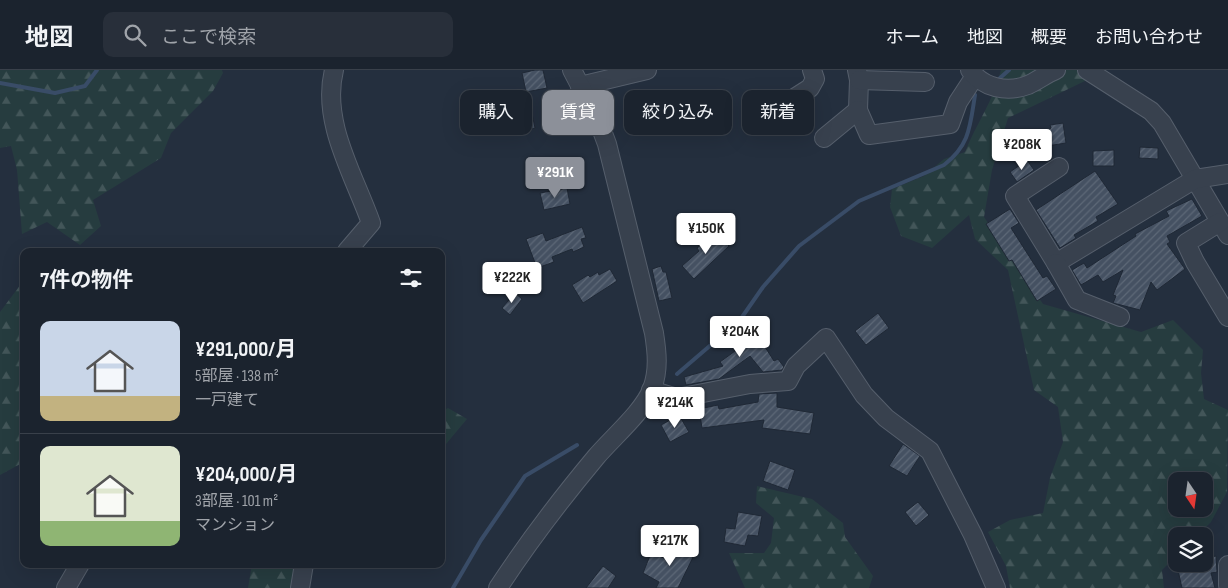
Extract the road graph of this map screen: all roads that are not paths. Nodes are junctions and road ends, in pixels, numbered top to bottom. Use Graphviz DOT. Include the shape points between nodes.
graph roads {
  1 [pos="572,70"];
  2 [pos="647,70"];
  3 [pos="812,70"];
  4 [pos="1056,70"];
  5 [pos="1087,70"];
  6 [pos="331,71"];
  7 [pos="972,73"];
  8 [pos="858,75"];
  9 [pos="926,82"];
  10 [pos="580,86"];
  11 [pos="807,90"];
  12 [pos="858,110"];
  13 [pos="824,138"];
  14 [pos="1060,167"];
  15 [pos="1228,174"];
  16 [pos="1195,180"];
  17 [pos="1224,228"];
  18 [pos="350,248"];
  19 [pos="1056,263"];
  20 [pos="1120,317"];
  21 [pos="1228,317"];
  22 [pos="652,390"];
  23 [pos="1228,564"];
  24 [pos="78,568"];
  25 [pos="303,568"];
  26 [pos="1228,585"];
  27 [pos="66,588"];
  28 [pos="300,588"];
  29 [pos="498,588"];
  30 [pos="996,588"];
  1 -- 10 [label="street"];
  2 -- 10 [label="street"];
  3 -- 11 [label="street" via="815,79"];
  4 -- 7 [label="street" via="1028,85 1012,88 994,88"];
  5 -- 16 [label="street" via="1151,110"];
  6 -- 18 [label="street" via="330,94 337,136 371,223"];
  7 -- 12 [label="street" via="950,124 869,135"];
  8 -- 9 [label="street"];
  8 -- 12 [label="street"];
  10 -- 22 [label="street" via="607,144 654,332 658,354"];
  12 -- 13 [label="street"];
  14 -- 19 [label="street" via="1015,196"];
  15 -- 16 [label="street"];
  16 -- 17 [label="street"];
  16 -- 19 [label="street"];
  17 -- 21 [label="street" via="1186,243"];
  19 -- 20 [label="street" via="1078,300"];
  22 -- 29 [label="street" via="625,427 537,530"];
  22 -- 30 [label="street" via="677,398 750,384 788,381 796,366 826,338 864,395 886,418 930,451"];
  23 -- 26 [label="street"];
  24 -- 27 [label="street"];
  25 -- 28 [label="street"];
}
